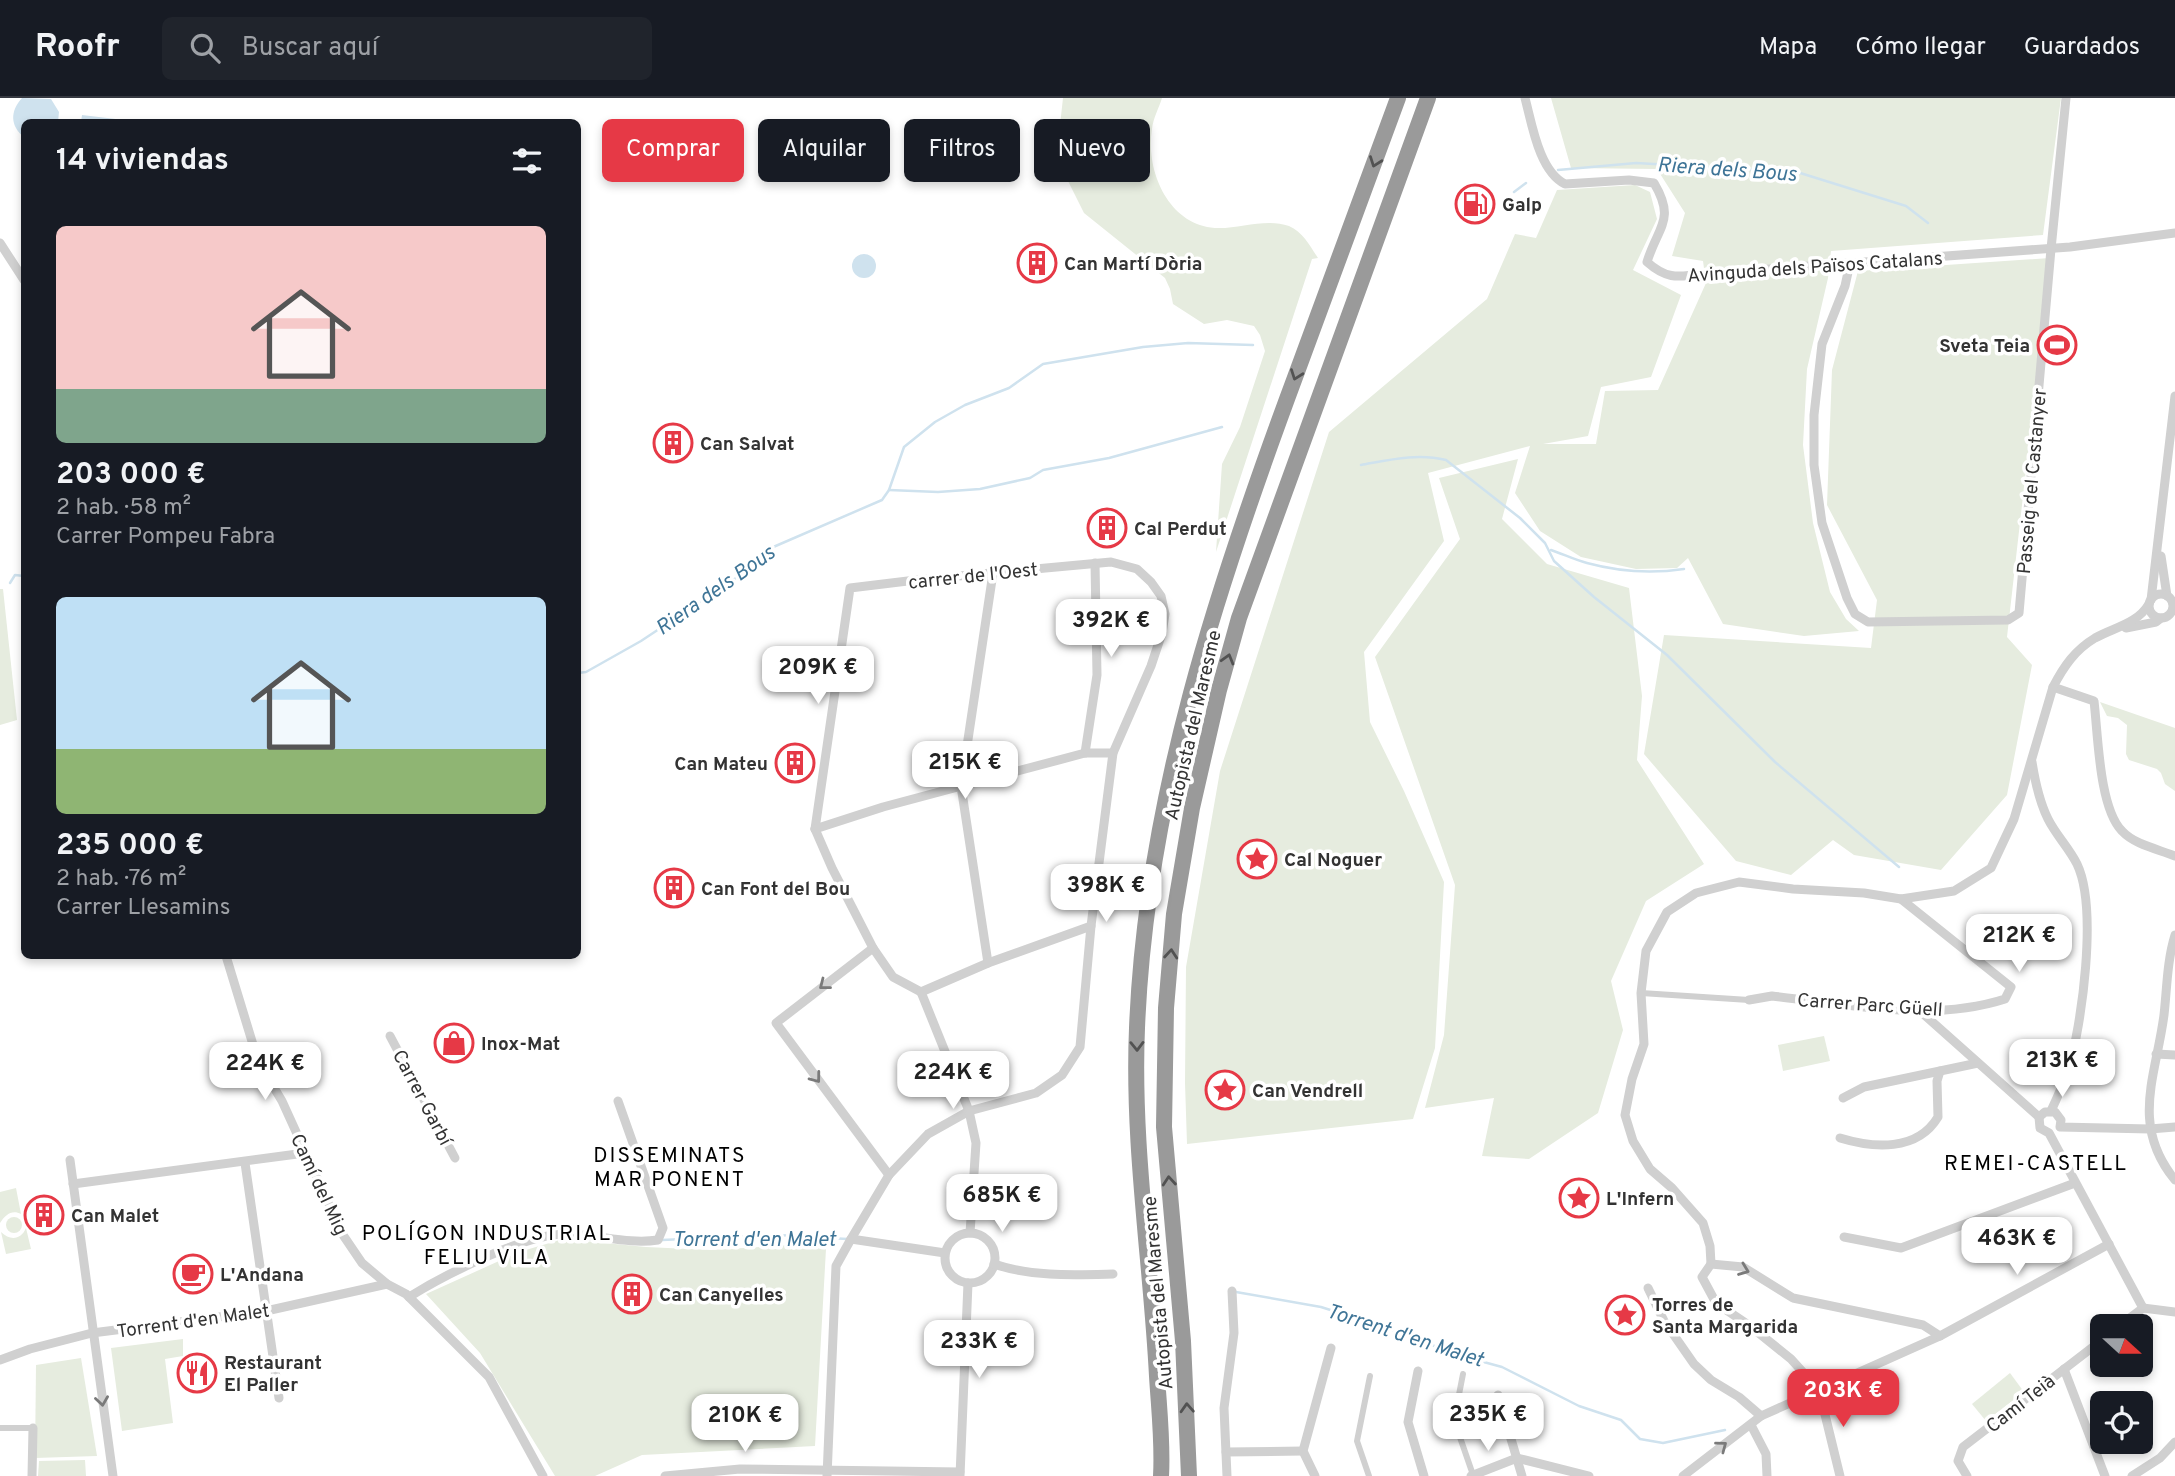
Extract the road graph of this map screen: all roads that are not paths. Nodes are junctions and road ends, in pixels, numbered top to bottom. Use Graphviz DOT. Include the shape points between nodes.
graph roads {
  1 [pos="1398,98"];
  2 [pos="1428,98"];
  3 [pos="1524,98"];
  4 [pos="2066,98"];
  5 [pos="2175,233"];
  6 [pos="0,243"];
  7 [pos="2050,249"];
  8 [pos="1850,263"];
  9 [pos="21,275"];
  10 [pos="2175,396"];
  11 [pos="2170,494"];
  12 [pos="2159,545"];
  13 [pos="1095,563"];
  14 [pos="993,573"];
  15 [pos="2170,597"];
  16 [pos="2150,602"];
  17 [pos="2162,618"];
  18 [pos="2175,621"];
  19 [pos="2114,630"];
  20 [pos="2052,691"];
  21 [pos="1113,752"];
  22 [pos="1085,753"];
  23 [pos="2032,758"];
  24 [pos="961,786"];
  25 [pos="815,829"];
  26 [pos="2175,856"];
  27 [pos="1901,899"];
  28 [pos="1091,926"];
  29 [pos="2175,935"];
  30 [pos="873,948"];
  31 [pos="227,959"];
  32 [pos="988,963"];
  33 [pos="921,992"];
  34 [pos="1641,993"];
  35 [pos="1749,1000"];
  36 [pos="1920,1011"];
  37 [pos="390,1036"];
  38 [pos="2155,1054"];
  39 [pos="2175,1055"];
  40 [pos="1978,1063"];
  41 [pos="1940,1071"];
  42 [pos="1843,1098"];
  43 [pos="618,1101"];
  44 [pos="969,1111"];
  45 [pos="2051,1111"];
  46 [pos="2039,1117"];
  47 [pos="2175,1127"];
  48 [pos="2150,1129"];
  49 [pos="1840,1138"];
  50 [pos="306,1153"];
  51 [pos="455,1158"];
  52 [pos="70,1160"];
  53 [pos="245,1163"];
  54 [pos="889,1175"];
  55 [pos="2175,1180"];
  56 [pos="2075,1183"];
  57 [pos="73,1184"];
  58 [pos="970,1233"];
  59 [pos="1844,1237"];
  60 [pos="850,1239"];
  61 [pos="2109,1244"];
  62 [pos="946,1254"];
  63 [pos="994,1264"];
  64 [pos="1711,1264"];
  65 [pos="1113,1273"];
  66 [pos="968,1283"];
  67 [pos="387,1284"];
  68 [pos="1648,1288"];
  69 [pos="1232,1291"];
  70 [pos="409,1297"];
  71 [pos="2143,1308"];
  72 [pos="266,1311"];
  73 [pos="2175,1312"];
  74 [pos="2135,1314"];
  75 [pos="92,1333"];
  76 [pos="1940,1336"];
  77 [pos="1331,1348"];
  78 [pos="2090,1349"];
  79 [pos="0,1360"];
  80 [pos="2064,1369"];
  81 [pos="1418,1371"];
  82 [pos="1463,1374"];
  83 [pos="1370,1376"];
  84 [pos="1819,1390"];
  85 [pos="1498,1395"];
  86 [pos="279,1398"];
  87 [pos="1761,1416"];
  88 [pos="1751,1424"];
  89 [pos="0,1428"];
  90 [pos="33,1428"];
  91 [pos="2175,1442"];
  92 [pos="1303,1451"];
  93 [pos="1226,1452"];
  94 [pos="1517,1458"];
  95 [pos="827,1472"];
  96 [pos="960,1474"];
  97 [pos="32,1476"];
  98 [pos="113,1476"];
  99 [pos="543,1476"];
  100 [pos="665,1476"];
  101 [pos="1161,1476"];
  102 [pos="1189,1476"];
  103 [pos="1227,1476"];
  104 [pos="1315,1476"];
  105 [pos="1369,1476"];
  106 [pos="1424,1476"];
  107 [pos="1471,1476"];
  108 [pos="1522,1476"];
  109 [pos="1589,1476"];
  110 [pos="1683,1476"];
  111 [pos="1767,1476"];
  112 [pos="1840,1476"];
  113 [pos="1967,1476"];
  114 [pos="2105,1476"];
  115 [pos="2133,1476"];
  1 -- 101 [label="highway, Autopista del Maresme, one-way" via="1218,594 1164,805 1146,916 1137,1029"];
  102 -- 2 [label="highway, Autopista del Maresme, one-way" via="1183,1341 1164,1127 1166,1008 1174,914 1192,808 1240,618"];
  3 -- 8 [label="street, Avinguda dels Països Catalans" via="1544,163 1556,179 1565,184 1654,183 1664,200 1665,216 1647,262 1661,274 1683,277"];
  4 -- 7 [label="street, Passeig del Castanyer"];
  5 -- 7 [label="street, Avinguda dels Països Catalans"];
  6 -- 9 [label="street"];
  7 -- 8 [label="street, Avinguda dels Països Catalans"];
  7 -- 8 [label="street, Passeig del Castanyer" via="2019,613 2008,620 1868,622 1855,614 1847,598 1822,523 1814,465 1814,415 1822,344"];
  10 -- 11 [label="street"];
  11 -- 12 [label="street"];
  12 -- 15 [label="street"];
  12 -- 16 [label="street"];
  13 -- 14 [label="street, carrer de l'Oest"];
  13 -- 21 [label="street, carrer de l'Oest" via="1137,569 1161,596 1165,614 1151,666"];
  13 -- 22 [label="street" via="1097,675"];
  14 -- 24 [label="street"];
  14 -- 25 [label="street, carrer de l'Oest" via="850,588"];
  15 -- 16 [label="street" via="2157,595"];
  15 -- 17 [label="street" via="2172,612"];
  16 -- 17 [label="street" via="2152,614"];
  16 -- 19 [label="street" via="2144,613"];
  17 -- 18 [label="street"];
  17 -- 19 [label="street"];
  19 -- 20 [label="street" via="2071,657"];
  20 -- 23 [label="street"];
  20 -- 26 [label="street" via="2094,701 2107,805 2120,830"];
  21 -- 22 [label="street"];
  21 -- 28 [label="street, carrer de l'Oest"];
  22 -- 24 [label="street"];
  23 -- 27 [label="street" via="2014,819 1991,868 1954,891"];
  23 -- 45 [label="street" via="2048,819 2078,866 2088,914 2077,1031"];
  24 -- 25 [label="street"];
  24 -- 32 [label="street"];
  25 -- 30 [label="street"];
  27 -- 34 [label="street" via="1739,882 1696,893 1667,912 1651,941"];
  27 -- 36 [label="street, Carrer Parc Güell" via="2011,987 2004,999 1980,1007"];
  28 -- 32 [label="street"];
  28 -- 44 [label="street, carrer de l'Oest" via="1080,1047 1062,1074 1036,1093"];
  29 -- 38 [label="street"];
  30 -- 33 [label="street" via="893,976"];
  30 -- 54 [label="street, one-way" via="776,1023"];
  31 -- 50 [label="street, Camí del Mig" via="258,1061"];
  32 -- 33 [label="street"];
  33 -- 44 [label="street"];
  34 -- 35 [label="street"];
  34 -- 64 [label="street" via="1644,1044 1625,1115 1633,1141 1650,1168 1703,1223"];
  35 -- 36 [label="street, Carrer Parc Güell" via="1772,996"];
  36 -- 40 [label="street"];
  37 -- 51 [label="street, Carrer Garbí"];
  38 -- 39 [label="street"];
  38 -- 48 [label="street" via="2148,1106"];
  40 -- 41 [label="street"];
  40 -- 46 [label="street"];
  41 -- 42 [label="street" via="1864,1087"];
  41 -- 49 [label="street" via="1938,1117 1923,1133 1903,1143 1880,1146"];
  43 -- 70 [label="street" via="663,1228 658,1240 562,1234 528,1239"];
  44 -- 54 [label="street, carrer de l'Oest" via="928,1134"];
  44 -- 58 [label="street" via="976,1143"];
  45 -- 46 [label="street"];
  45 -- 48 [label="street" via="2059,1116 2060,1128"];
  46 -- 56 [label="street" via="2040,1128 2049,1133"];
  47 -- 48 [label="street"];
  48 -- 55 [label="street" via="2164,1167"];
  50 -- 53 [label="street"];
  50 -- 67 [label="street, Camí del Mig" via="343,1235 362,1263"];
  52 -- 57 [label="street"];
  53 -- 57 [label="street"];
  53 -- 72 [label="street"];
  54 -- 60 [label="street, carrer de l'Oest"];
  56 -- 59 [label="street" via="1901,1248"];
  56 -- 61 [label="street"];
  57 -- 75 [label="street"];
  58 -- 62 [label="street" via="954,1239"];
  58 -- 63 [label="street" via="990,1243"];
  60 -- 62 [label="street"];
  60 -- 95 [label="street, carrer de l'Oest" via="836,1266"];
  61 -- 71 [label="street"];
  61 -- 76 [label="street"];
  62 -- 66 [label="street" via="948,1270"];
  63 -- 65 [label="street" via="1083,1276"];
  63 -- 66 [label="street" via="985,1279"];
  64 -- 76 [label="street, one-way" via="1743,1267 1793,1298 1923,1325"];
  64 -- 84 [label="street" via="1702,1277 1716,1303 1791,1359"];
  66 -- 96 [label="street"];
  67 -- 70 [label="street, Camí del Mig"];
  67 -- 72 [label="street, Torrent d'en Malet"];
  68 -- 87 [label="street" via="1694,1364"];
  69 -- 93 [label="street" via="1234,1333 1224,1408"];
  70 -- 99 [label="street, Camí del Mig" via="489,1377"];
  71 -- 73 [label="street"];
  71 -- 74 [label="street"];
  72 -- 75 [label="street, Torrent d'en Malet"];
  72 -- 86 [label="street"];
  75 -- 79 [label="street, Torrent d'en Malet"];
  75 -- 98 [label="street, one-way"];
  76 -- 84 [label="street"];
  77 -- 92 [label="street"];
  78 -- 80 [label="street, Camí Teià"];
  80 -- 113 [label="street, Camí Teià" via="1963,1447 1958,1461"];
  80 -- 114 [label="street"];
  81 -- 106 [label="street" via="1408,1422"];
  82 -- 107 [label="street" via="1454,1420"];
  83 -- 105 [label="street" via="1357,1441"];
  84 -- 87 [label="street"];
  84 -- 112 [label="street"];
  85 -- 94 [label="street"];
  87 -- 88 [label="street"];
  110 -- 88 [label="street, one-way"];
  88 -- 111 [label="street" via="1766,1454"];
  89 -- 90 [label="street"];
  90 -- 97 [label="street"];
  91 -- 115 [label="street"];
  92 -- 93 [label="street"];
  92 -- 104 [label="street"];
  93 -- 103 [label="street"];
  94 -- 107 [label="street"];
  94 -- 108 [label="street"];
  94 -- 109 [label="street"];
  95 -- 96 [label="street"];
  95 -- 100 [label="street" via="740,1469"];
}
